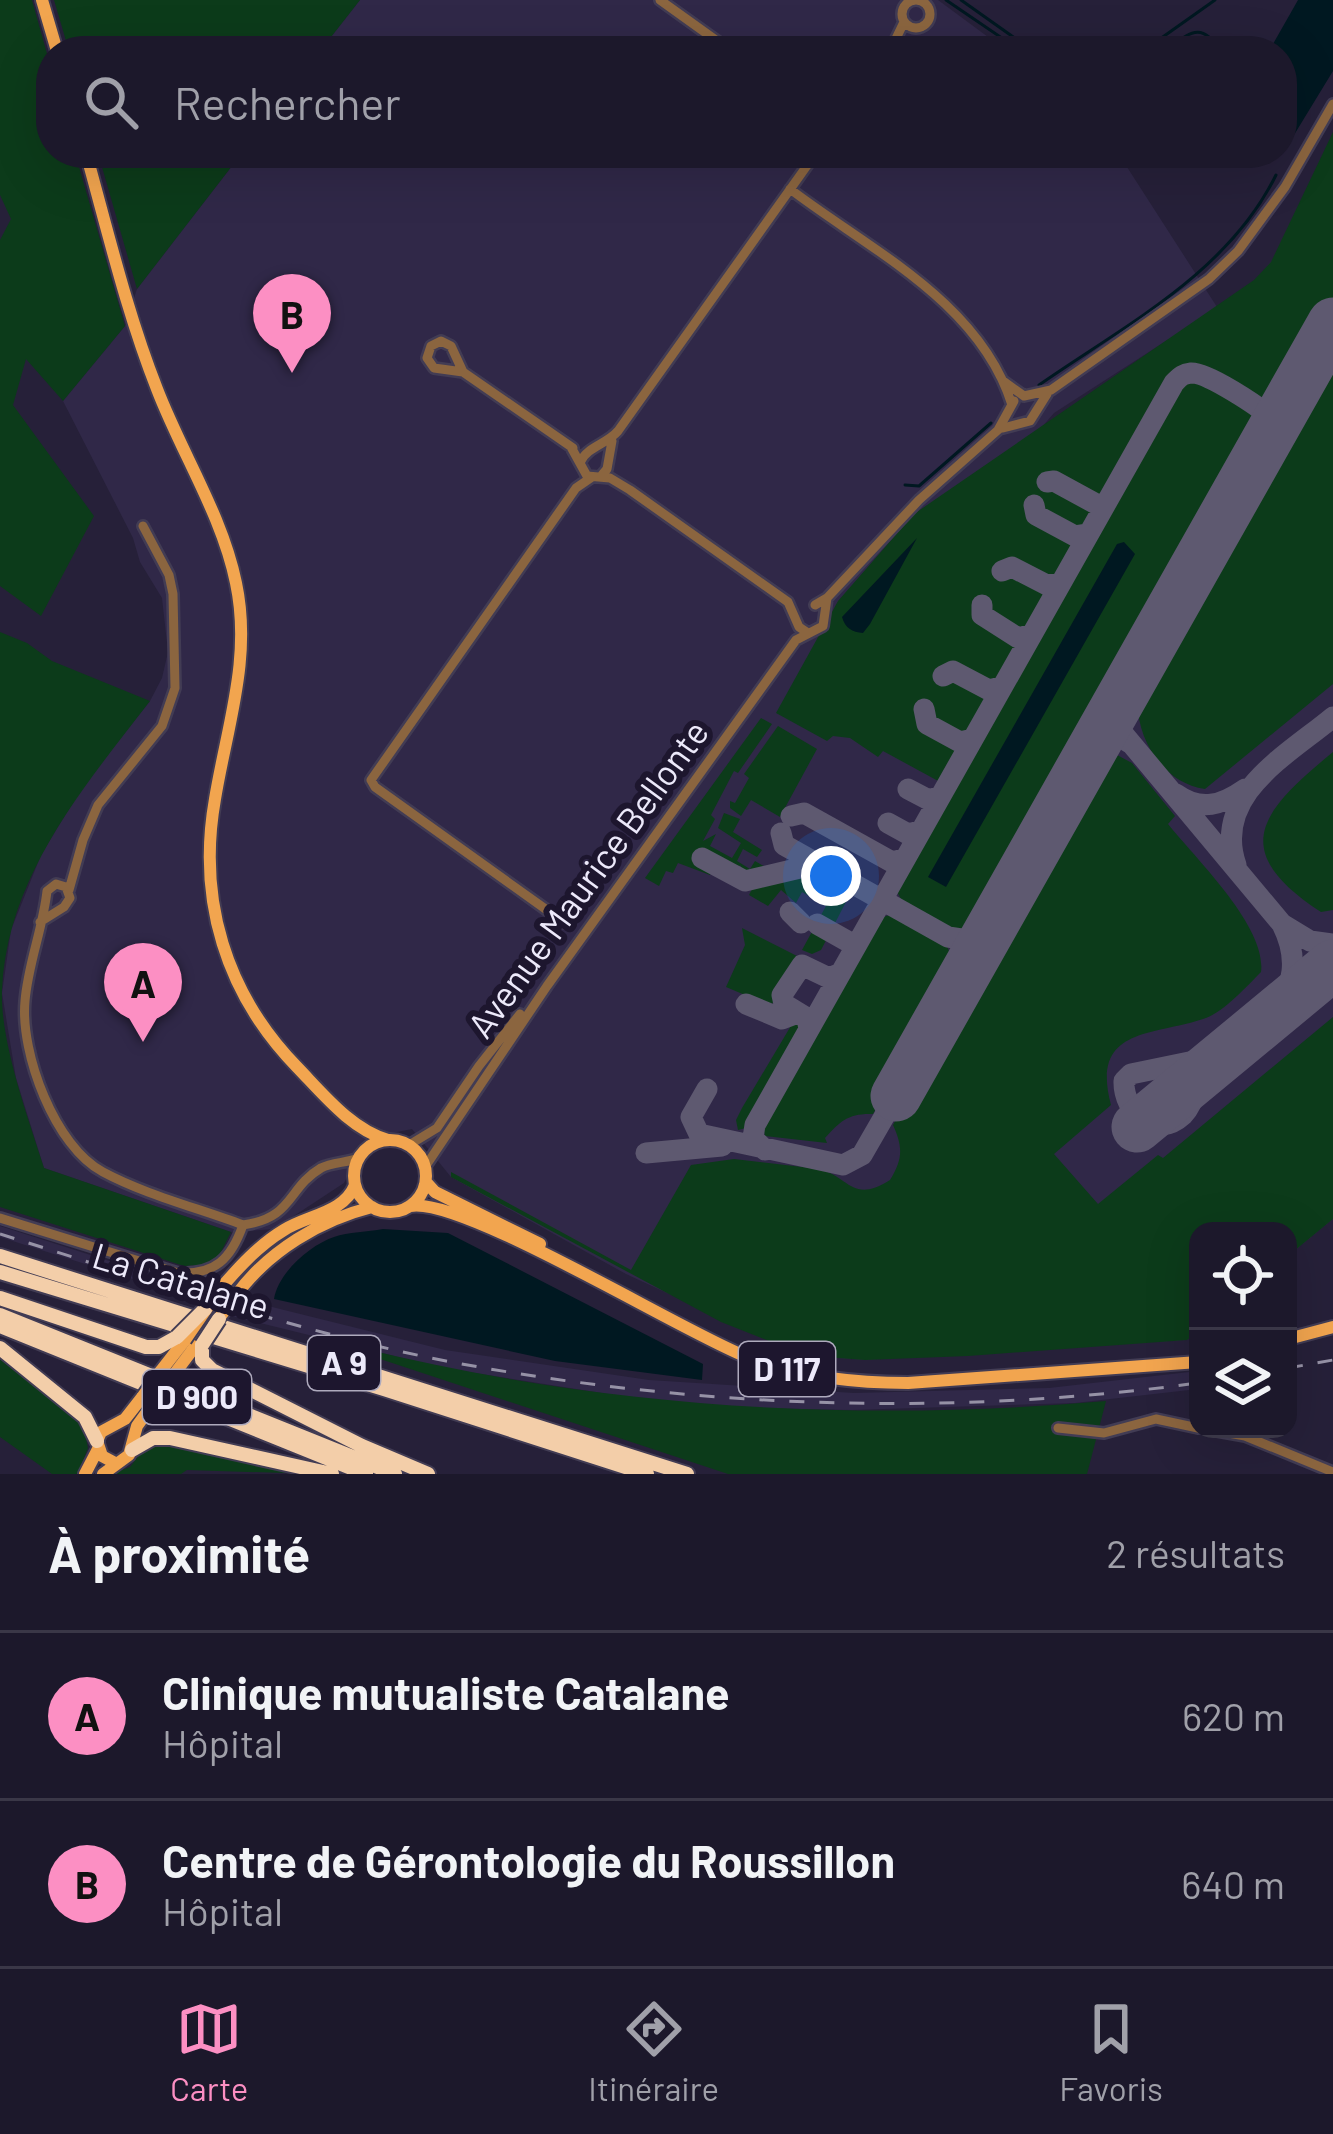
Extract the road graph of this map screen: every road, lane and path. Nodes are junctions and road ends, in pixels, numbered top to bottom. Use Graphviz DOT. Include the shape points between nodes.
graph roads {
  1 [pos="42,0"];
  2 [pos="660,0"];
  3 [pos="909,25"];
  4 [pos="53,36"];
  5 [pos="710,36"];
  6 [pos="901,36"];
  7 [pos="1333,104"];
  8 [pos="1297,165"];
  9 [pos="90,168"];
  10 [pos="805,168"];
  11 [pos="1295,168"];
  12 [pos="790,189"];
  13 [pos="455,357"];
  14 [pos="446,368"];
  15 [pos="463,372"];
  16 [pos="1003,381"];
  17 [pos="1051,390"];
  18 [pos="1026,396"];
  19 [pos="1011,407"];
  20 [pos="1037,409"];
  21 [pos="1019,421"];
  22 [pos="998,430"];
  23 [pos="614,436"];
  24 [pos="586,458"];
  25 [pos="602,469"];
  26 [pos="577,488"];
  27 [pos="143,526"];
  28 [pos="788,602"];
  29 [pos="814,608"];
  30 [pos="797,620"];
  31 [pos="808,632"];
  32 [pos="64,887"];
  33 [pos="46,899"];
  34 [pos="61,908"];
  35 [pos="40,922"];
  36 [pos="585,922"];
  37 [pos="565,923"];
  38 [pos="571,942"];
  39 [pos="358,1127"];
  40 [pos="388,1140"];
  41 [pos="409,1145"];
  42 [pos="361,1156"];
  43 [pos="333,1164"];
  44 [pos="426,1175"];
  45 [pos="355,1179"];
  46 [pos="372,1207"];
  47 [pos="410,1207"];
  48 [pos="0,1218"];
  49 [pos="243,1225"];
  50 [pos="0,1256"];
  51 [pos="0,1272"];
  52 [pos="0,1298"];
  53 [pos="205,1310"];
  54 [pos="0,1315"];
  55 [pos="219,1319"];
  56 [pos="0,1326"];
  57 [pos="1333,1330"];
  58 [pos="1297,1340"];
  59 [pos="190,1341"];
  60 [pos="0,1348"];
  61 [pos="1189,1360"];
  62 [pos="1189,1360"];
  63 [pos="149,1398"];
  64 [pos="1189,1425"];
  65 [pos="1058,1428"];
  66 [pos="1250,1438"];
  67 [pos="98,1445"];
  68 [pos="132,1450"];
  69 [pos="115,1462"];
  70 [pos="1333,1472"];
  71 [pos="86,1474"];
  72 [pos="103,1474"];
  73 [pos="332,1474"];
  74 [pos="366,1474"];
  75 [pos="395,1474"];
  76 [pos="428,1474"];
  77 [pos="647,1474"];
  78 [pos="687,1474"];
  1 -- 4 [label="main road"];
  2 -- 5 [label="street"];
  3 -- 6 [label="street"];
  7 -- 8 [label="street"];
  9 -- 39 [label="main road" via="127,300 170,424 222,534 242,607 238,693 210,832 219,936 264,1029"];
  10 -- 12 [label="street"];
  11 -- 17 [label="street" via="1209,279"];
  12 -- 16 [label="street" via="943,299"];
  12 -- 23 [label="street"];
  13 -- 14 [label="street"];
  13 -- 14 [label="street" via="447,343 431,346 429,362"];
  13 -- 15 [label="street"];
  14 -- 15 [label="street"];
  15 -- 24 [label="street"];
  16 -- 18 [label="street"];
  16 -- 19 [label="street"];
  17 -- 18 [label="street"];
  17 -- 20 [label="street"];
  18 -- 19 [label="street"];
  18 -- 20 [label="street"];
  19 -- 21 [label="street"];
  19 -- 22 [label="street"];
  20 -- 21 [label="street" via="1030,421"];
  21 -- 22 [label="street"];
  22 -- 29 [label="street"];
  23 -- 24 [label="street"];
  23 -- 25 [label="street"];
  24 -- 25 [label="street"];
  24 -- 25 [label="street"];
  24 -- 26 [label="street"];
  25 -- 26 [label="street"];
  25 -- 28 [label="street"];
  26 -- 37 [label="street" via="370,781"];
  27 -- 32 [label="street" via="173,594 175,688 162,726 98,805"];
  28 -- 29 [label="street"];
  28 -- 30 [label="street"];
  29 -- 30 [label="street, Avenue Maurice Bellonte"];
  29 -- 31 [label="street, Avenue Maurice Bellonte" via="821,628"];
  30 -- 31 [label="street"];
  30 -- 36 [label="street, Avenue Maurice Bellonte" via="793,638"];
  31 -- 44 [label="street, Avenue Maurice Bellonte" via="566,959"];
  32 -- 33 [label="street" via="49,888"];
  32 -- 34 [label="street" via="69,902"];
  33 -- 34 [label="street"];
  33 -- 35 [label="street"];
  34 -- 35 [label="street"];
  35 -- 49 [label="street" via="25,1031 41,1089 73,1146 104,1173"];
  36 -- 37 [label="street"];
  36 -- 38 [label="street, Avenue Maurice Bellonte"];
  37 -- 38 [label="street"];
  38 -- 41 [label="street, Avenue Maurice Bellonte" via="437,1128"];
  39 -- 40 [label="main road"];
  39 -- 42 [label="main road"];
  40 -- 41 [label="main road"];
  40 -- 42 [label="main road"];
  41 -- 44 [label="main road"];
  42 -- 43 [label="street"];
  42 -- 45 [label="main road"];
  43 -- 45 [label="street"];
  43 -- 49 [label="street" via="318,1169 279,1213"];
  44 -- 47 [label="main road"];
  44 -- 61 [label="main road, D 117" via="435,1192 691,1324 804,1368 903,1378"];
  45 -- 46 [label="main road"];
  45 -- 53 [label="main road, bridge" via="347,1201 264,1245"];
  46 -- 47 [label="main road"];
  46 -- 55 [label="main road, bridge" via="296,1240 253,1273"];
  47 -- 62 [label="main road, D 117" via="468,1221 712,1342 802,1373 908,1383"];
  48 -- 49 [label="street" via="201,1274 222,1264"];
  50 -- 78 [label="highway, La Catalane / A 9"];
  51 -- 77 [label="highway, La Catalane / A 9"];
  52 -- 59 [label="highway" via="146,1347"];
  53 -- 59 [label="highway, bridge"];
  54 -- 75 [label="highway, D 900"];
  55 -- 59 [label="highway, bridge"];
  56 -- 74 [label="highway, D 900"];
  57 -- 58 [label="main road"];
  59 -- 63 [label="main road, bridge"];
  59 -- 76 [label="highway" via="212,1370"];
  60 -- 67 [label="highway" via="85,1417"];
  63 -- 67 [label="main road" via="101,1432"];
  63 -- 68 [label="main road"];
  64 -- 65 [label="street" via="1156,1419 1104,1433"];
  66 -- 70 [label="street"];
  67 -- 69 [label="main road"];
  67 -- 71 [label="main road"];
  68 -- 69 [label="main road"];
  68 -- 73 [label="highway" via="170,1438"];
  69 -- 72 [label="main road"];
}
